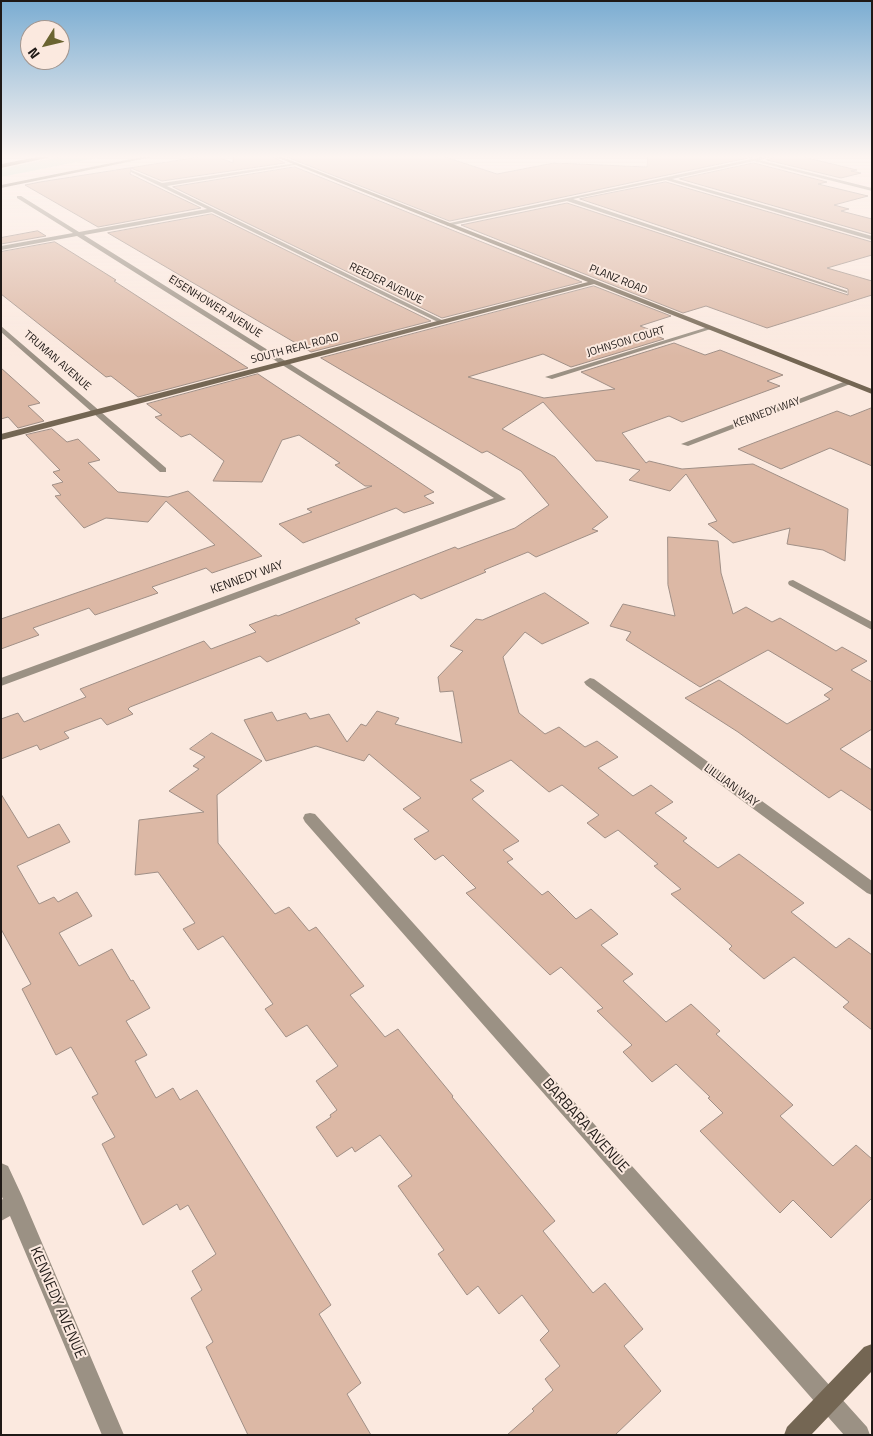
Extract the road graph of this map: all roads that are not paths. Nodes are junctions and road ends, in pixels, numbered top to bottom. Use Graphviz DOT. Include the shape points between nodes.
graph roads {
  1 [pos="59,222"];
  2 [pos="145,222"];
  3 [pos="238,222"];
  4 [pos="443,222"];
  5 [pos="458,222"];
  6 [pos="634,222"];
  7 [pos="816,222"];
  8 [pos="448,224"];
  9 [pos="78,234"];
  10 [pos="872,238"];
  11 [pos="1,248"];
  12 [pos="595,282"];
  13 [pos="845,292"];
  14 [pos="442,322"];
  15 [pos="1,328"];
  16 [pos="710,328"];
  17 [pos="284,363"];
  18 [pos="549,377"];
  19 [pos="849,383"];
  20 [pos="872,392"];
  21 [pos="98,412"];
  22 [pos="1,437"];
  23 [pos="685,444"];
  24 [pos="163,470"];
  25 [pos="501,499"];
  26 [pos="793,583"];
  27 [pos="872,627"];
  28 [pos="1,682"];
  29 [pos="590,682"];
  30 [pos="310,818"];
  31 [pos="872,889"];
  32 [pos="1,1172"];
  33 [pos="8,1207"];
  34 [pos="872,1355"];
  35 [pos="828,1400"];
  36 [pos="113,1435"];
  37 [pos="795,1435"];
  38 [pos="860,1435"];
  1 -- 9 [label="street, EISENHOWER AVENUE"];
  2 -- 9 [label="street"];
  3 -- 14 [label="street, REEDER AVENUE"];
  4 -- 8 [label="street, PLANZ ROAD"];
  5 -- 8 [label="street"];
  6 -- 13 [label="street"];
  7 -- 10 [label="street"];
  8 -- 12 [label="street, PLANZ ROAD"];
  9 -- 11 [label="street"];
  9 -- 17 [label="street, EISENHOWER AVENUE"];
  12 -- 14 [label="street, SOUTH REAL ROAD"];
  12 -- 16 [label="street, PLANZ ROAD"];
  14 -- 17 [label="street, SOUTH REAL ROAD"];
  15 -- 21 [label="street, TRUMAN AVENUE"];
  16 -- 18 [label="street, JOHNSON COURT"];
  16 -- 19 [label="street, PLANZ ROAD"];
  17 -- 21 [label="street, SOUTH REAL ROAD"];
  17 -- 25 [label="street, EISENHOWER AVENUE"];
  19 -- 20 [label="street, PLANZ ROAD"];
  19 -- 23 [label="street, KENNEDY WAY"];
  21 -- 22 [label="street, SOUTH REAL ROAD"];
  21 -- 24 [label="street, TRUMAN AVENUE"];
  25 -- 28 [label="street, KENNEDY WAY"];
  26 -- 27 [label="street"];
  29 -- 31 [label="street, LILLIAN WAY"];
  30 -- 35 [label="street, BARBARA AVENUE"];
  32 -- 33 [label="street, KENNEDY AVENUE"];
  33 -- 36 [label="street, KENNEDY AVENUE"];
  34 -- 35 [label="street"];
  35 -- 37 [label="street"];
  35 -- 38 [label="street, BARBARA AVENUE"];
}
